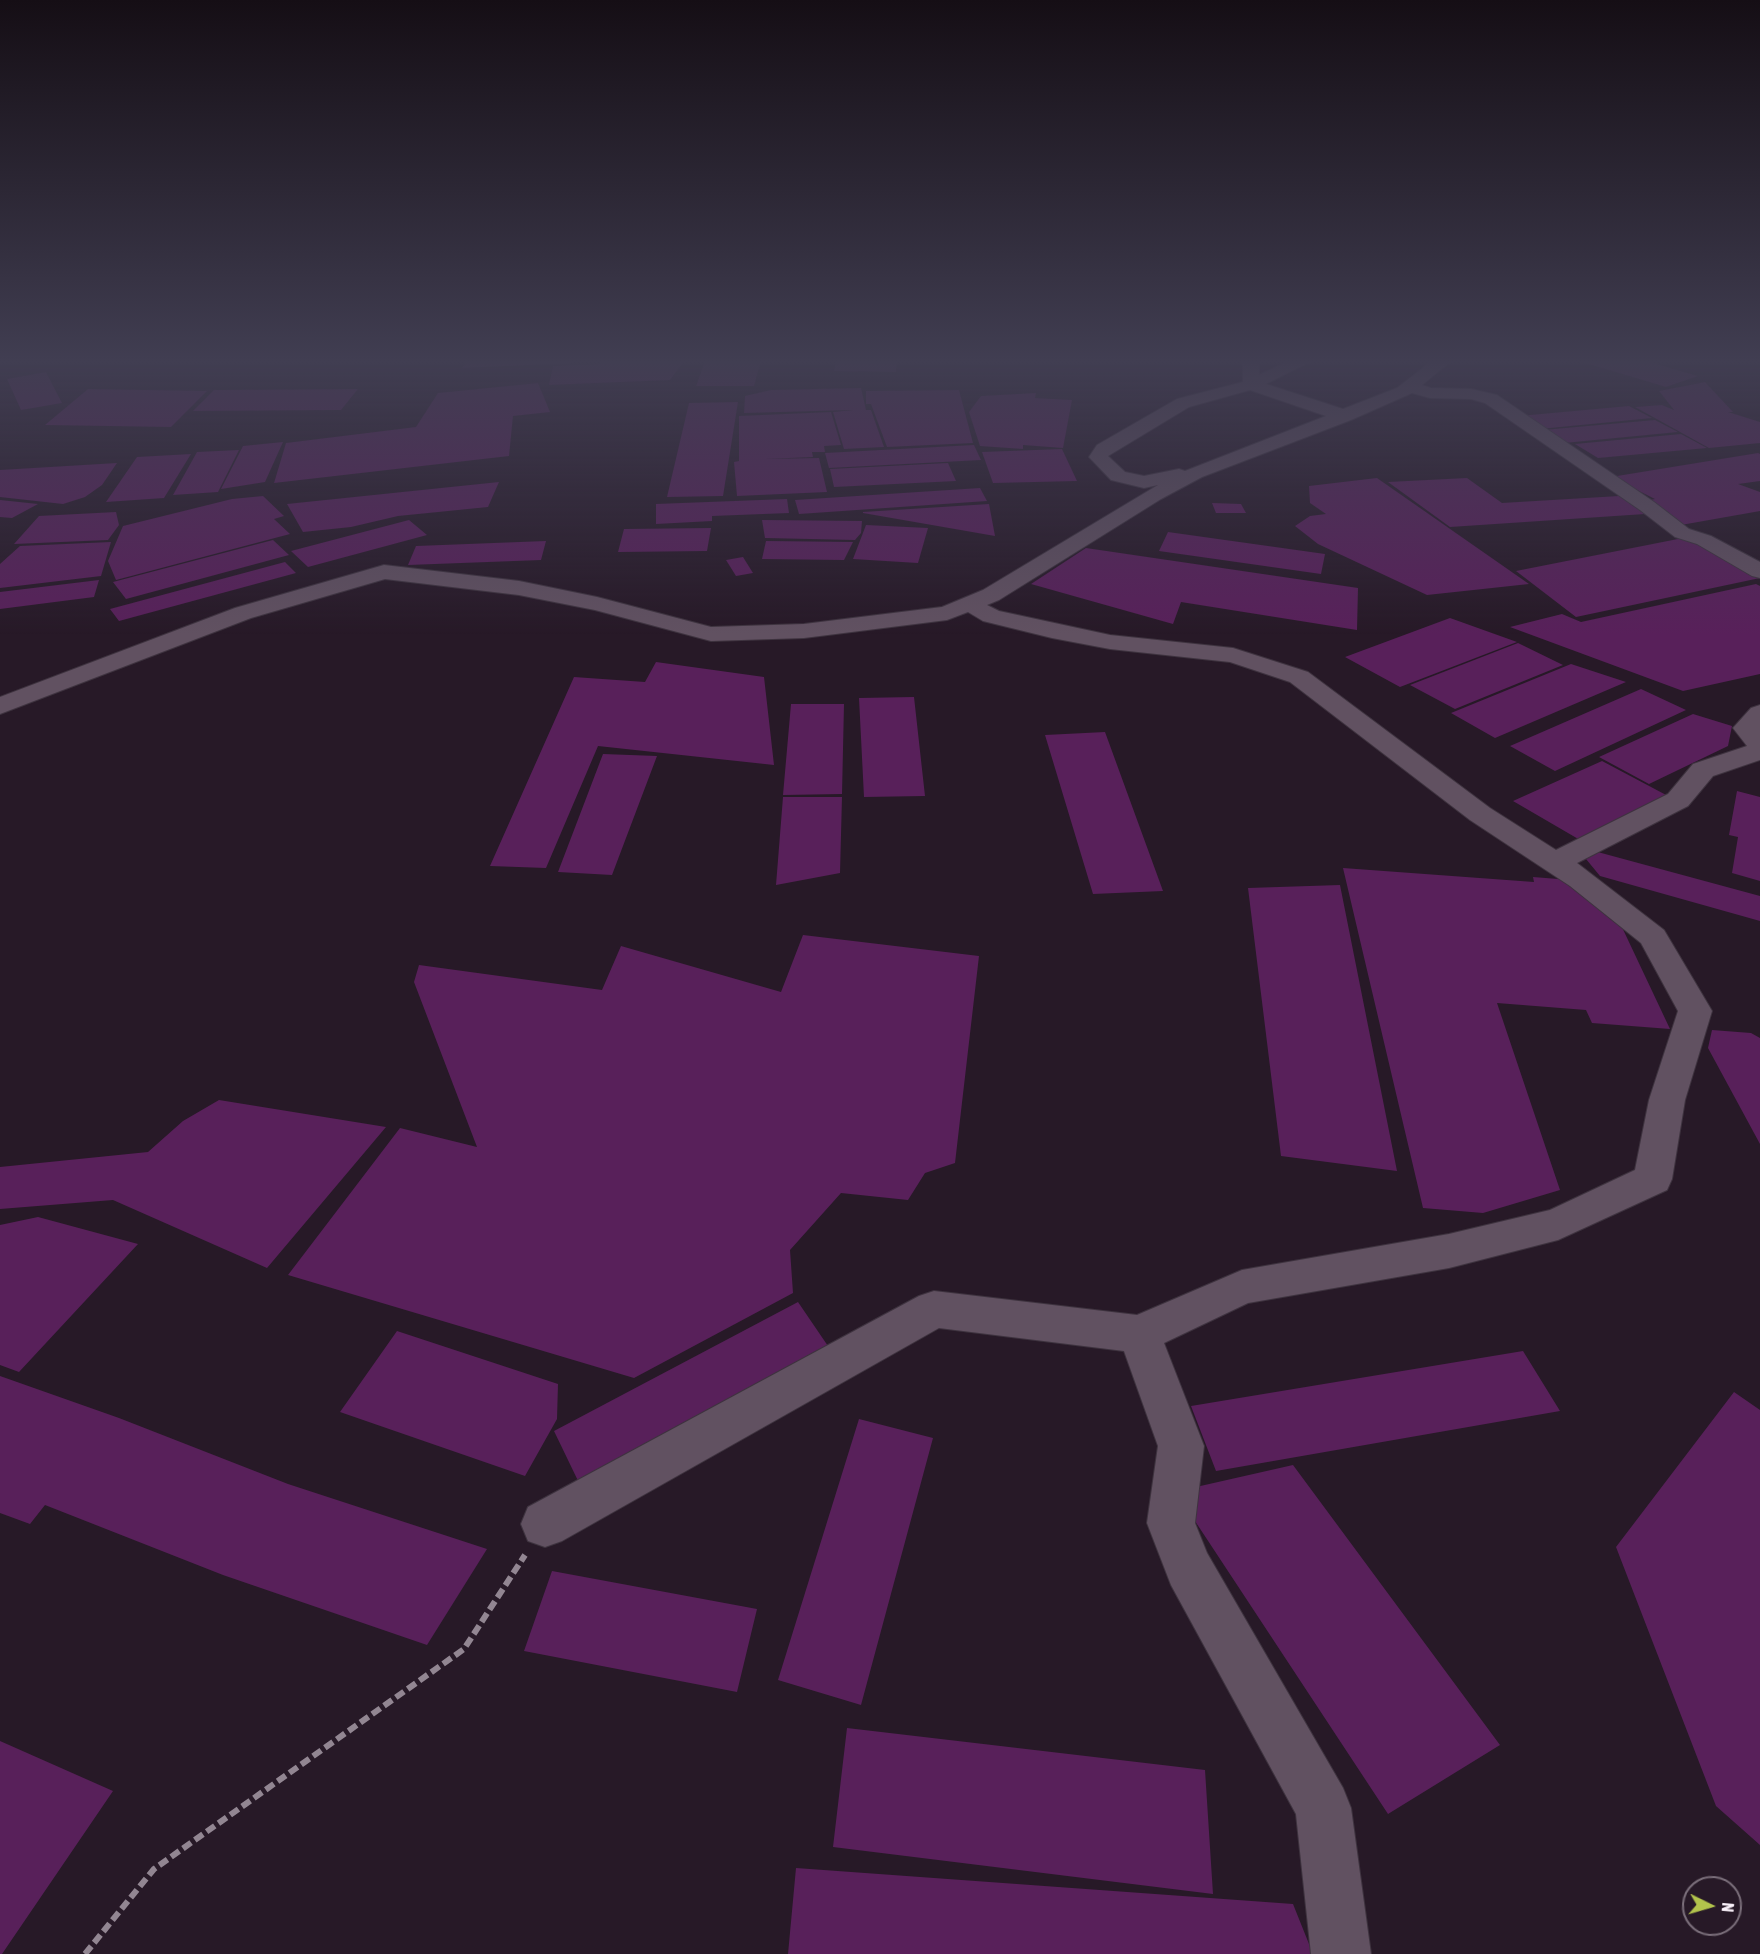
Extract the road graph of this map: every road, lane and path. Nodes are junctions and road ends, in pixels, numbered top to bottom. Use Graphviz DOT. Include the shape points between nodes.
graph roads {
  1 [pos="1102,452"];
  2 [pos="1250,452"];
  3 [pos="1569,452"];
  4 [pos="1195,473"];
  5 [pos="1760,571"];
  6 [pos="970,604"];
  7 [pos="0,706"];
  8 [pos="1760,713"];
  9 [pos="1760,746"];
  10 [pos="1760,751"];
  11 [pos="1556,862"];
  12 [pos="1139,1334"];
  13 [pos="545,1524"];
  14 [pos="85,1954"];
  15 [pos="1341,1954"];
  1 -- 4 [label="street" via="1098,457 1118,476 1144,482"];
  2 -- 4 [label="street"];
  3 -- 5 [label="street" via="1682,533 1704,540"];
  4 -- 6 [label="street"];
  6 -- 7 [label="street" via="947,613 804,630 711,634 519,588 384,572 243,613"];
  6 -- 11 [label="street" via="991,616 1052,631 1110,642 1233,655 1299,677 1480,814"];
  8 -- 9 [label="street" via="1746,728"];
  10 -- 11 [label="street" via="1703,770 1678,800"];
  11 -- 12 [label="street" via="1653,937 1695,1011 1667,1100 1653,1179 1557,1224 1449,1251 1242,1287"];
  12 -- 13 [label="street" via="934,1309"];
  12 -- 15 [label="street" via="1181,1446 1171,1523 1188,1568 1323,1808"];
  13 -- 14 [label="path" via="464,1649 154,1869"];
}
